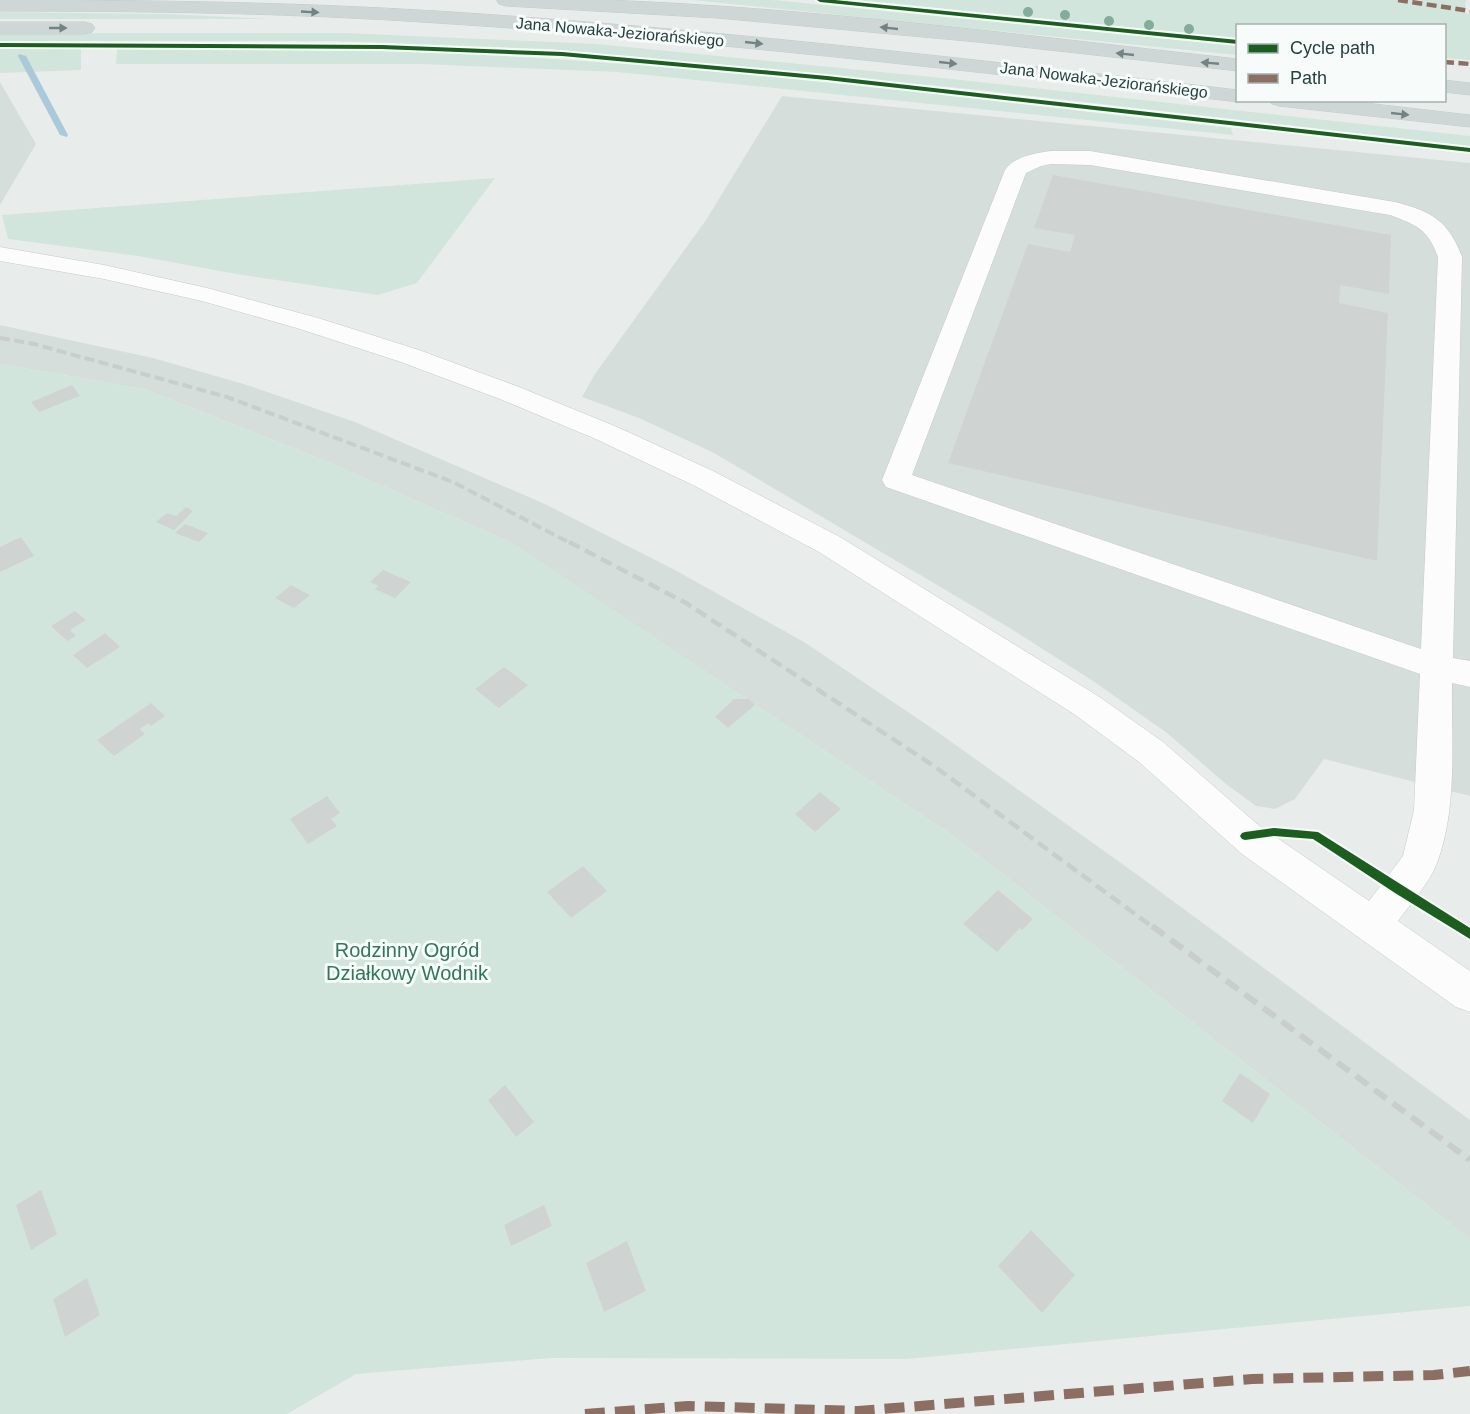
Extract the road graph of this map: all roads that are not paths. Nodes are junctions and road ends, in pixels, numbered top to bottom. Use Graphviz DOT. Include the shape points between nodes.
graph roads {
  1 [pos="506,0"];
  2 [pos="595,0"];
  3 [pos="0,4"];
  4 [pos="681,9"];
  5 [pos="0,28"];
  6 [pos="633,32"];
  7 [pos="1236,65"];
  8 [pos="1446,86"];
  9 [pos="1470,89"];
  10 [pos="1236,96"];
  11 [pos="1297,102"];
  12 [pos="1470,121"];
  13 [pos="0,254"];
  14 [pos="1438,667"];
  15 [pos="1470,674"];
  16 [pos="1373,925"];
  17 [pos="1470,994"];
  1 -- 4 [label="main road, Jana Nowaka-Jeziorańskiego"];
  2 -- 4 [label="main road"];
  3 -- 6 [label="main road, Jana Nowaka-Jeziorańskiego, one-way" via="434,17"];
  7 -- 4 [label="main road, Jana Nowaka-Jeziorańskiego, one-way"];
  5 -- 6 [label="main road, one-way"];
  6 -- 10 [label="main road, Jana Nowaka-Jeziorańskiego, one-way"];
  8 -- 9 [label="main road"];
  11 -- 12 [label="main road, one-way"];
  13 -- 16 [label="lane" via="185,290 312,325 428,361 658,456 800,527 1017,659 1137,741 1245,836"];
  14 -- 14 [label="lane" via="1450,257 1443,235 1425,220 1395,209 1090,158 1042,159 1016,170 896,480"];
  14 -- 15 [label="lane"];
  14 -- 16 [label="lane" via="1432,810 1419,862"];
  16 -- 17 [label="lane"];
}
